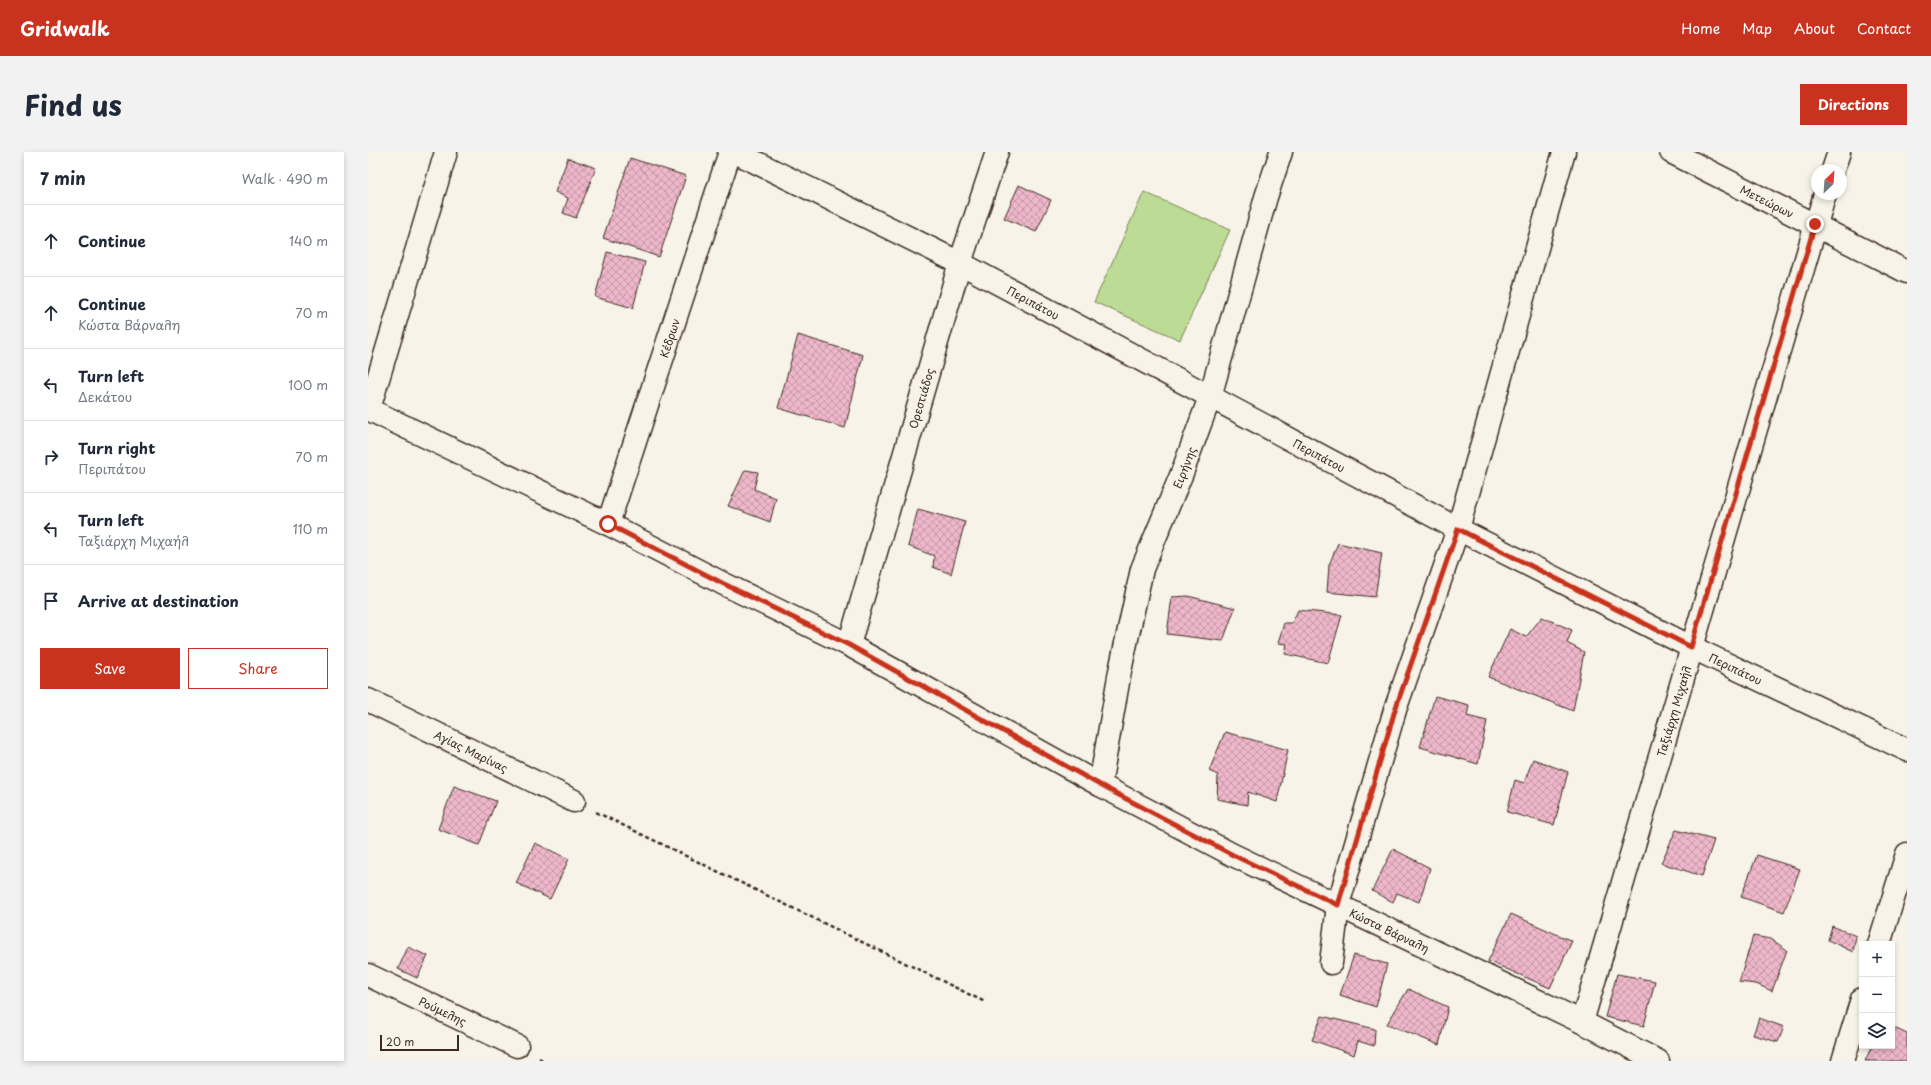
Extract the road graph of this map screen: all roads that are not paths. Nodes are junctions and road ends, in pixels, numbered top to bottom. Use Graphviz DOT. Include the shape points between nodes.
graph roads {
  1 [pos="446,152"];
  2 [pos="730,152"];
  3 [pos="735,152"];
  4 [pos="997,152"];
  5 [pos="1280,152"];
  6 [pos="1564,152"];
  7 [pos="1671,152"];
  8 [pos="1839,152"];
  9 [pos="1835,164"];
  10 [pos="1823,200"];
  11 [pos="1815,224"];
  12 [pos="960,263"];
  13 [pos="1907,272"];
  14 [pos="1210,397"];
  15 [pos="368,409"];
  16 [pos="608,524"];
  17 [pos="1458,529"];
  18 [pos="849,645"];
  19 [pos="1691,647"];
  20 [pos="368,700"];
  21 [pos="1907,750"];
  22 [pos="1100,785"];
  23 [pos="574,801"];
  24 [pos="1907,854"];
  25 [pos="1338,905"];
  26 [pos="1880,941"];
  27 [pos="1331,963"];
  28 [pos="368,975"];
  29 [pos="1859,1009"];
  30 [pos="1582,1022"];
  31 [pos="517,1046"];
  32 [pos="1658,1061"];
  33 [pos="1843,1061"];
  1 -- 15 [label="street"];
  2 -- 16 [label="street, Κέδρων"];
  3 -- 12 [label="street, Περιπάτου"];
  4 -- 12 [label="street, Ορεστιάδος"];
  5 -- 14 [label="street, Ειρήνης"];
  6 -- 17 [label="street"];
  7 -- 11 [label="street, Μετεώρων"];
  8 -- 9 [label="street"];
  10 -- 11 [label="street, Ταξιάρχη Μιχαήλ"];
  11 -- 13 [label="street, Μετεώρων"];
  11 -- 19 [label="street, Ταξιάρχη Μιχαήλ"];
  12 -- 14 [label="street, Περιπάτου"];
  12 -- 18 [label="street, Ορεστιάδος"];
  14 -- 17 [label="street, Περιπάτου"];
  14 -- 22 [label="street, Ειρήνης" via="1142,569 1120,671"];
  15 -- 16 [label="street, Κώστα Βάρναλη"];
  16 -- 18 [label="street, Κώστα Βάρναλη"];
  17 -- 19 [label="street, Περιπάτου"];
  17 -- 25 [label="street" via="1395,710"];
  18 -- 22 [label="street, Κώστα Βάρναλη"];
  19 -- 21 [label="street, Περιπάτου"];
  19 -- 30 [label="street, Ταξιάρχη Μιχαήλ"];
  20 -- 23 [label="street, Αγίας Μαρίνας"];
  22 -- 25 [label="street, Κώστα Βάρναλη" via="1233,855"];
  24 -- 26 [label="street"];
  25 -- 27 [label="street"];
  25 -- 30 [label="street, Κώστα Βάρναλη"];
  28 -- 31 [label="street, Ρούμελης"];
  29 -- 33 [label="street"];
  30 -- 32 [label="street, Κώστα Βάρναλη"];
}
